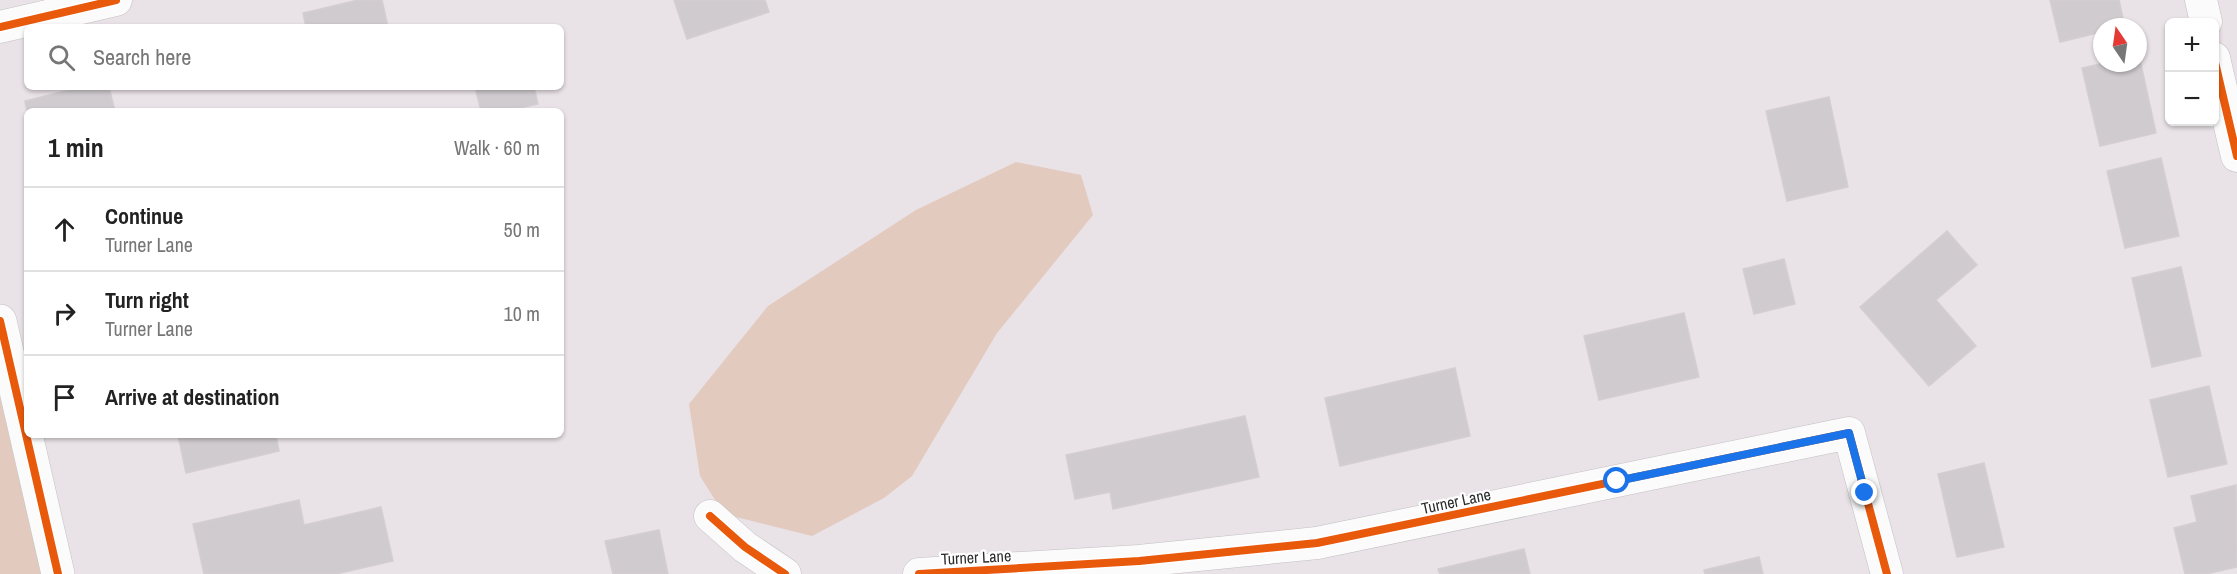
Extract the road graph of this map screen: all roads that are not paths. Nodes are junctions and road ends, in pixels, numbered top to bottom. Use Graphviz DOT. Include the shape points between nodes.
graph roads {
  1 [pos="116,0"];
  2 [pos="2201,0"];
  3 [pos="2205,18"];
  4 [pos="0,27"];
  5 [pos="2217,72"];
  6 [pos="2237,156"];
  7 [pos="0,321"];
  8 [pos="24,426"];
  9 [pos="27,438"];
  10 [pos="710,516"];
  11 [pos="58,574"];
  12 [pos="785,574"];
  13 [pos="919,574"];
  14 [pos="1887,574"];
  1 -- 4 [label="street"];
  2 -- 3 [label="street"];
  5 -- 6 [label="street"];
  7 -- 8 [label="street"];
  9 -- 11 [label="street"];
  10 -- 12 [label="street" via="745,547"];
  13 -- 14 [label="street, Turner Lane" via="1139,561 1317,543 1849,433"];
}
